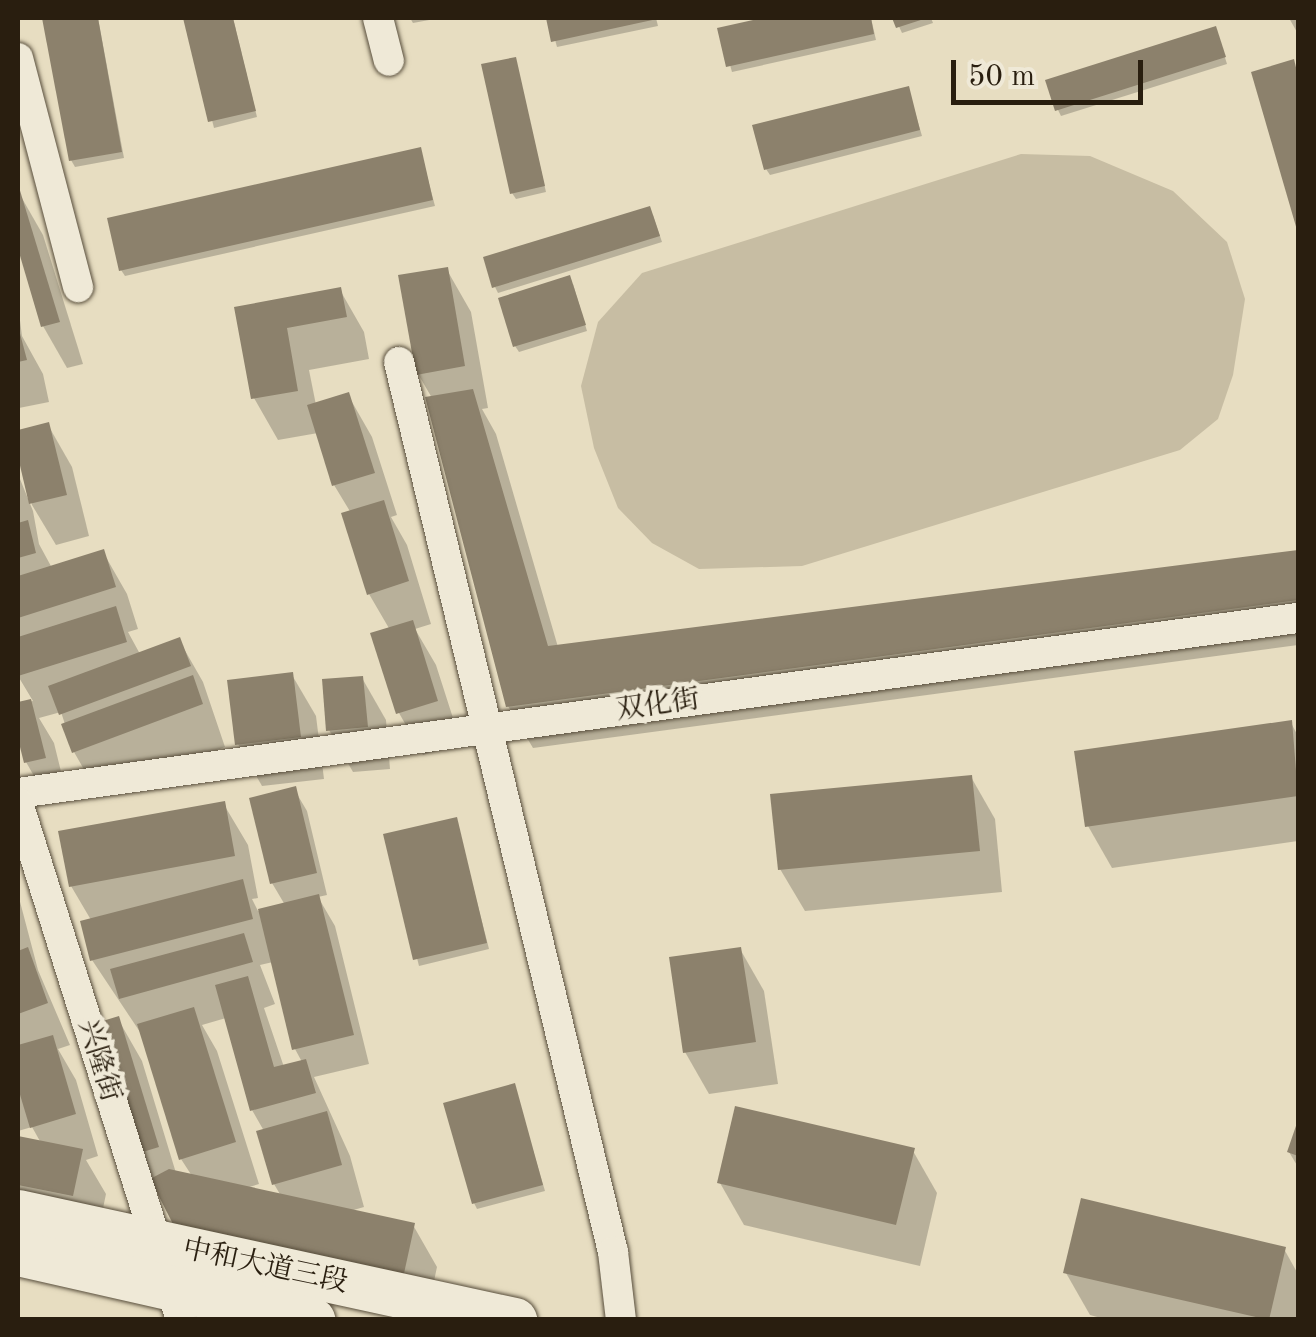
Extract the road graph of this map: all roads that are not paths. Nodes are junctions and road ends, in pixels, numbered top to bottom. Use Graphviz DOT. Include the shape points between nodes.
graph roads {
  1 [pos="378,18"];
  2 [pos="18,58"];
  3 [pos="389,61"];
  4 [pos="78,287"];
  5 [pos="399,362"];
  6 [pos="1298,618"];
  7 [pos="486,729"];
  8 [pos="18,793"];
  9 [pos="18,803"];
  10 [pos="18,1212"];
  11 [pos="155,1243"];
  12 [pos="18,1253"];
  13 [pos="176,1303"];
  14 [pos="312,1320"];
  15 [pos="514,1320"];
  16 [pos="621,1320"];
  1 -- 3 [label="street"];
  2 -- 4 [label="street"];
  5 -- 7 [label="street"];
  6 -- 7 [label="street, 双化街"];
  7 -- 8 [label="street, 双化街"];
  7 -- 16 [label="street" via="613,1252"];
  9 -- 11 [label="street, 兴隆街"];
  10 -- 11 [label="main road, 中和大道三段"];
  11 -- 13 [label="street, 兴隆街"];
  11 -- 15 [label="main road, 中和大道三段"];
  12 -- 13 [label="main road, 中和大道三段"];
  13 -- 14 [label="main road, 中和大道三段"];
}
